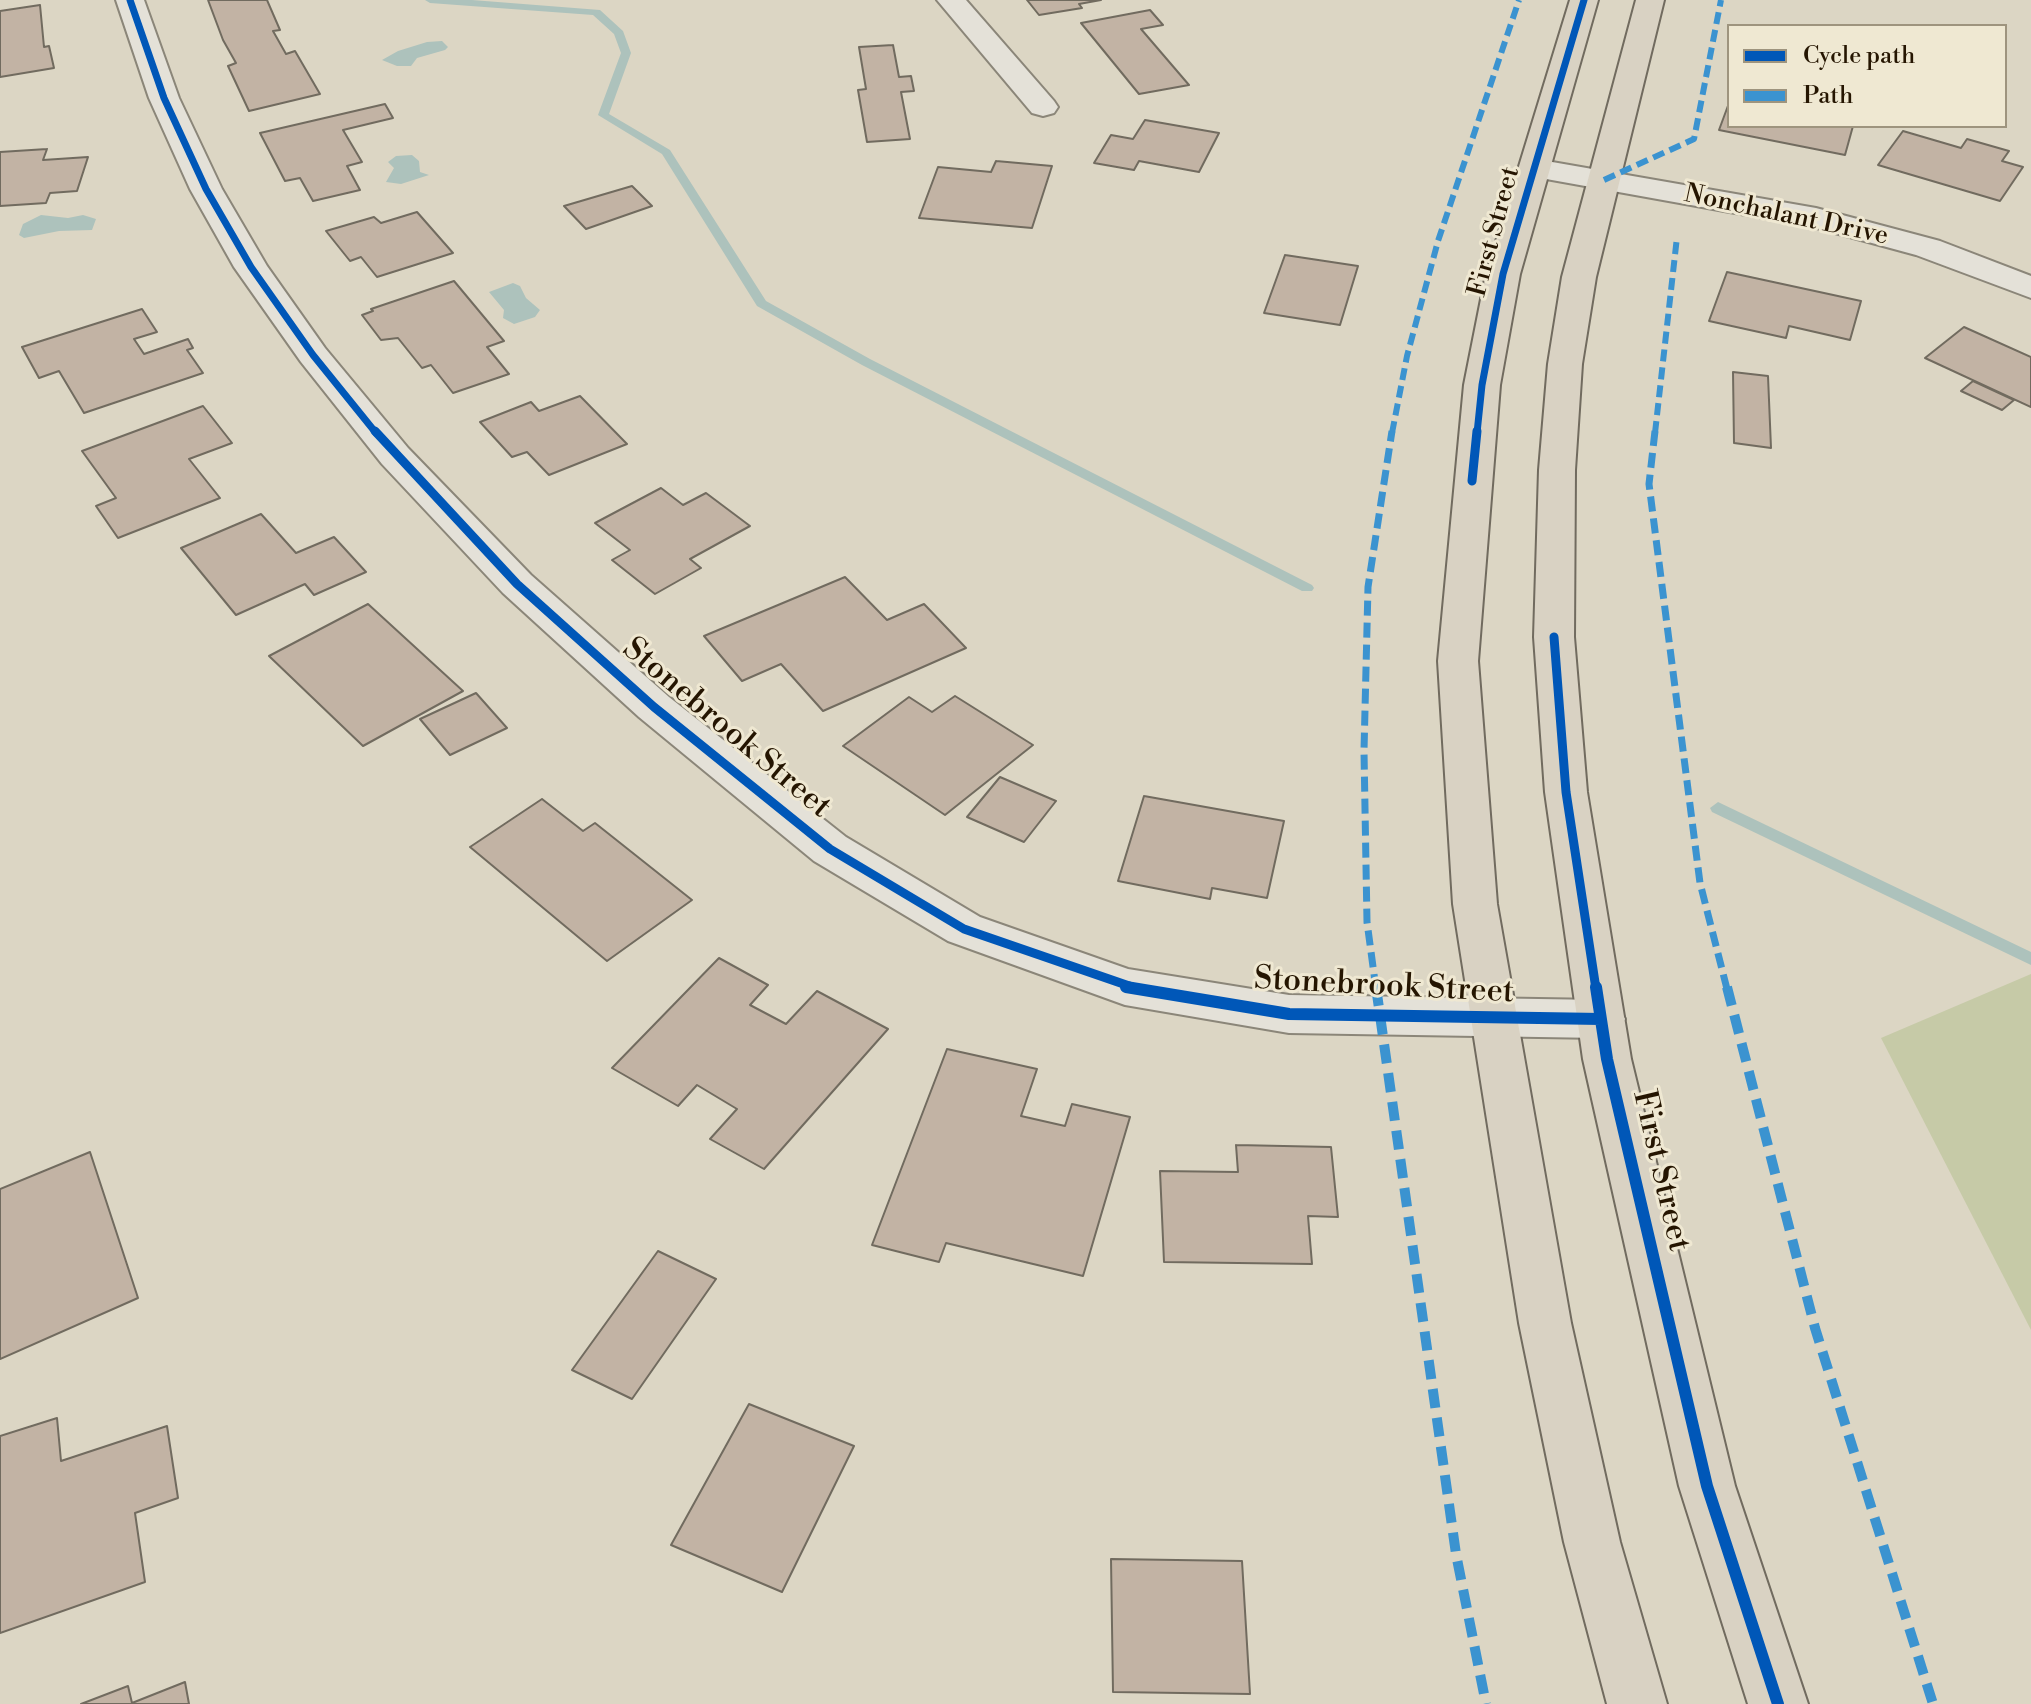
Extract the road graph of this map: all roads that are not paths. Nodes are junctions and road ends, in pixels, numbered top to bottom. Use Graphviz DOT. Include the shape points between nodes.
graph roads {
  1 [pos="130,0"];
  2 [pos="951,0"];
  3 [pos="1584,0"];
  4 [pos="1650,0"];
  5 [pos="1043,107"];
  6 [pos="1535,168"];
  7 [pos="1604,180"];
  8 [pos="2031,288"];
  9 [pos="1601,1019"];
  10 [pos="1495,1020"];
  11 [pos="1637,1704"];
  12 [pos="1778,1704"];
  1 -- 10 [label="street, Stonebrook Street" via="164,98 206,189 251,267 313,355 395,456 517,584 654,707 830,849 964,929 1125,987 1289,1014"];
  2 -- 5 [label="street"];
  3 -- 6 [label="main road, First Street"];
  4 -- 7 [label="main road, First Street"];
  6 -- 7 [label="street, Nonchalant Drive"];
  6 -- 10 [label="main road, First Street" via="1503,274 1482,385 1458,661 1475,904"];
  7 -- 8 [label="street, Nonchalant Drive" via="1816,218 1928,248"];
  7 -- 9 [label="main road, First Street" via="1579,277 1565,364 1554,637 1566,792"];
  9 -- 10 [label="street, Stonebrook Street"];
  9 -- 12 [label="main road, First Street" via="1707,1486"];
  10 -- 11 [label="main road, First Street" via="1545,1323 1592,1542"];
}
